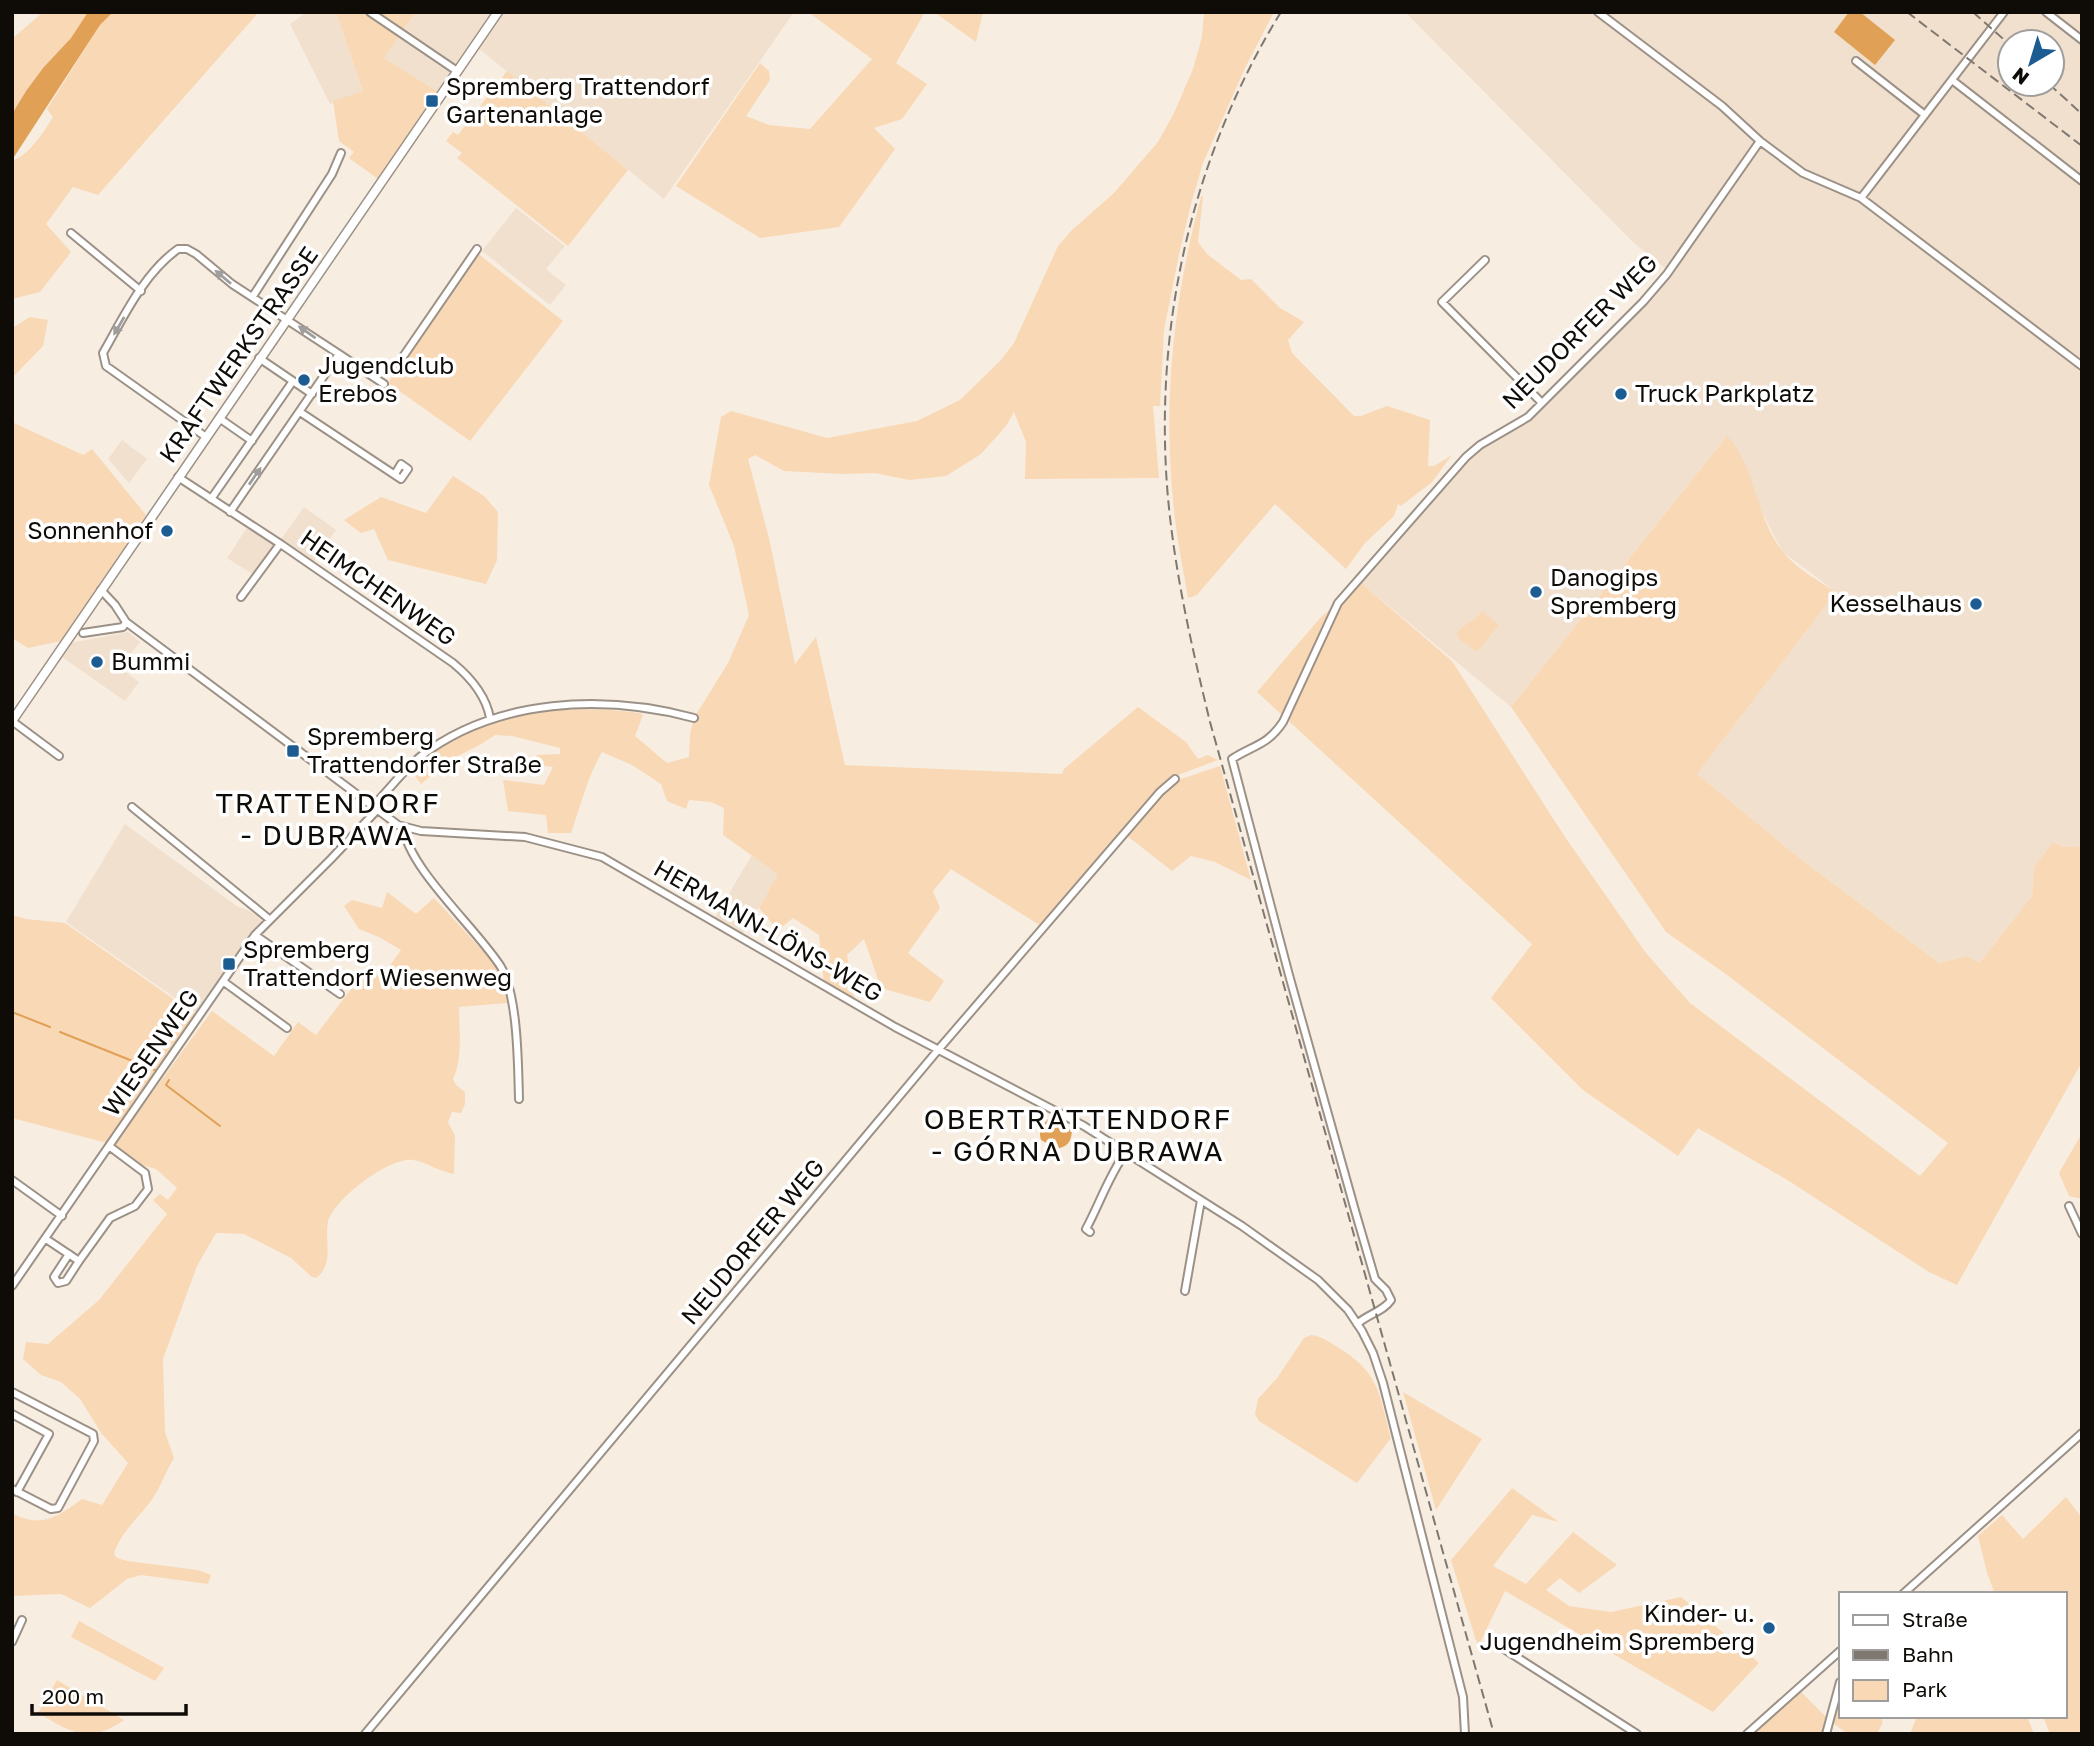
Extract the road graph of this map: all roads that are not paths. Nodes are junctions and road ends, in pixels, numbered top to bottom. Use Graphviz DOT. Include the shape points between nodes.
graph roads {
  1 [pos="370,12"];
  2 [pos="498,12"];
  3 [pos="1598,12"];
  4 [pos="2004,12"];
  5 [pos="2046,12"];
  6 [pos="2082,40"];
  7 [pos="1856,61"];
  8 [pos="457,71"];
  9 [pos="1952,80"];
  10 [pos="1924,116"];
  11 [pos="1760,141"];
  12 [pos="341,153"];
  13 [pos="2082,181"];
  14 [pos="1861,198"];
  15 [pos="71,233"];
  16 [pos="477,249"];
  17 [pos="1485,260"];
  18 [pos="141,291"];
  19 [pos="253,296"];
  20 [pos="287,318"];
  21 [pos="339,354"];
  22 [pos="259,358"];
  23 [pos="398,364"];
  24 [pos="2082,366"];
  25 [pos="293,381"];
  26 [pos="384,384"];
  27 [pos="312,394"];
  28 [pos="1542,403"];
  29 [pos="300,412"];
  30 [pos="219,418"];
  31 [pos="206,437"];
  32 [pos="252,441"];
  33 [pos="395,474"];
  34 [pos="178,477"];
  35 [pos="211,499"];
  36 [pos="230,512"];
  37 [pos="280,544"];
  38 [pos="101,590"];
  39 [pos="241,597"];
  40 [pos="126,622"];
  41 [pos="83,633"];
  42 [pos="490,718"];
  43 [pos="694,718"];
  44 [pos="12,720"];
  45 [pos="59,756"];
  46 [pos="1175,779"];
  47 [pos="132,807"];
  48 [pos="375,808"];
  49 [pos="404,828"];
  50 [pos="269,919"];
  51 [pos="255,935"];
  52 [pos="223,982"];
  53 [pos="340,994"];
  54 [pos="287,1028"];
  55 [pos="938,1050"];
  56 [pos="519,1099"];
  57 [pos="109,1146"];
  58 [pos="1126,1152"];
  59 [pos="12,1180"];
  60 [pos="1201,1200"];
  61 [pos="2070,1206"];
  62 [pos="62,1216"];
  63 [pos="1090,1232"];
  64 [pos="2082,1234"];
  65 [pos="46,1239"];
  66 [pos="69,1254"];
  67 [pos="79,1262"];
  68 [pos="12,1286"];
  69 [pos="1185,1291"];
  70 [pos="1357,1324"];
  71 [pos="12,1392"];
  72 [pos="12,1414"];
  73 [pos="2082,1433"];
  74 [pos="15,1490"];
  75 [pos="1905,1592"];
  76 [pos="22,1620"];
  77 [pos="1490,1640"];
  78 [pos="12,1642"];
  79 [pos="1839,1652"];
  80 [pos="1839,1686"];
  81 [pos="365,1734"];
  82 [pos="1465,1734"];
  83 [pos="1637,1734"];
  84 [pos="1747,1734"];
  85 [pos="1826,1734"];
  1 -- 8 [label="street"];
  2 -- 8 [label="main road, KRAFTWERKSTRASSE"];
  3 -- 11 [label="street" via="1722,106"];
  4 -- 9 [label="street"];
  5 -- 6 [label="street"];
  7 -- 10 [label="street"];
  8 -- 20 [label="main road, KRAFTWERKSTRASSE"];
  9 -- 10 [label="street"];
  9 -- 13 [label="street"];
  10 -- 14 [label="street"];
  11 -- 14 [label="street" via="1803,173"];
  11 -- 28 [label="street, NEUDORFER WEG" via="1667,274"];
  12 -- 19 [label="street"];
  14 -- 24 [label="street"];
  15 -- 18 [label="street"];
  16 -- 23 [label="street"];
  17 -- 28 [label="street" via="1442,302"];
  19 -- 18 [label="street, one-way" via="187,249 171,254"];
  18 -- 31 [label="street, one-way" via="103,353 106,366"];
  19 -- 20 [label="street"];
  21 -- 20 [label="street, one-way"];
  20 -- 22 [label="main road, KRAFTWERKSTRASSE"];
  21 -- 26 [label="street"];
  21 -- 27 [label="street"];
  22 -- 25 [label="street"];
  22 -- 30 [label="main road, KRAFTWERKSTRASSE"];
  25 -- 27 [label="street"];
  25 -- 32 [label="street"];
  27 -- 29 [label="street"];
  28 -- 70 [label="street, NEUDORFER WEG" via="1466,457 1355,583 1335,609 1276,733 1261,746 1232,759 1356,1214 1376,1279 1391,1300"];
  29 -- 33 [label="street"];
  36 -- 29 [label="street, one-way"];
  30 -- 31 [label="main road, KRAFTWERKSTRASSE"];
  30 -- 32 [label="street"];
  31 -- 34 [label="main road, KRAFTWERKSTRASSE"];
  32 -- 35 [label="street"];
  34 -- 35 [label="street"];
  34 -- 38 [label="main road, KRAFTWERKSTRASSE"];
  35 -- 36 [label="street"];
  36 -- 37 [label="street"];
  37 -- 39 [label="street, HEIMCHENWEG"];
  37 -- 42 [label="street, HEIMCHENWEG" via="467,674"];
  38 -- 40 [label="street, HERMANN-LÖNS-WEG"];
  38 -- 44 [label="main road, KRAFTWERKSTRASSE"];
  40 -- 41 [label="street"];
  40 -- 48 [label="street, HERMANN-LÖNS-WEG"];
  42 -- 43 [label="street, WIESENWEG" via="560,705 636,706"];
  42 -- 48 [label="street, WIESENWEG" via="421,756"];
  44 -- 45 [label="street, KRAFTWERKSTRASSE"];
  46 -- 55 [label="street, NEUDORFER WEG"];
  47 -- 50 [label="street"];
  48 -- 49 [label="street, HERMANN-LÖNS-WEG"];
  48 -- 50 [label="street, WIESENWEG"];
  49 -- 55 [label="street, HERMANN-LÖNS-WEG" via="525,836 600,856"];
  49 -- 56 [label="street" via="405,841 438,891 502,968 515,1026"];
  50 -- 51 [label="street, WIESENWEG"];
  51 -- 52 [label="street, WIESENWEG"];
  51 -- 53 [label="street"];
  52 -- 54 [label="street, WIESENWEG"];
  52 -- 57 [label="street, WIESENWEG"];
  55 -- 58 [label="street, HERMANN-LÖNS-WEG"];
  55 -- 81 [label="street, NEUDORFER WEG"];
  57 -- 62 [label="street, WIESENWEG"];
  57 -- 67 [label="street, WIESENWEG" via="145,1173 148,1189 135,1206 110,1218"];
  58 -- 60 [label="street, HERMANN-LÖNS-WEG"];
  58 -- 63 [label="street" via="1086,1229"];
  59 -- 62 [label="street"];
  60 -- 69 [label="street"];
  60 -- 70 [label="street, HERMANN-LÖNS-WEG" via="1318,1280"];
  61 -- 64 [label="street"];
  62 -- 65 [label="street, WIESENWEG"];
  65 -- 66 [label="street"];
  65 -- 68 [label="street, WIESENWEG"];
  66 -- 67 [label="street"];
  66 -- 67 [label="street, WIESENWEG" via="54,1277 58,1283 66,1281"];
  70 -- 82 [label="street, HERMANN-LÖNS-WEG" via="1383,1382 1463,1697"];
  71 -- 74 [label="street" via="93,1434 94,1441 58,1508 51,1509"];
  72 -- 74 [label="street" via="49,1434"];
  73 -- 75 [label="street"];
  76 -- 78 [label="street"];
  77 -- 83 [label="street"];
  79 -- 84 [label="street"];
  80 -- 85 [label="street"];
}
